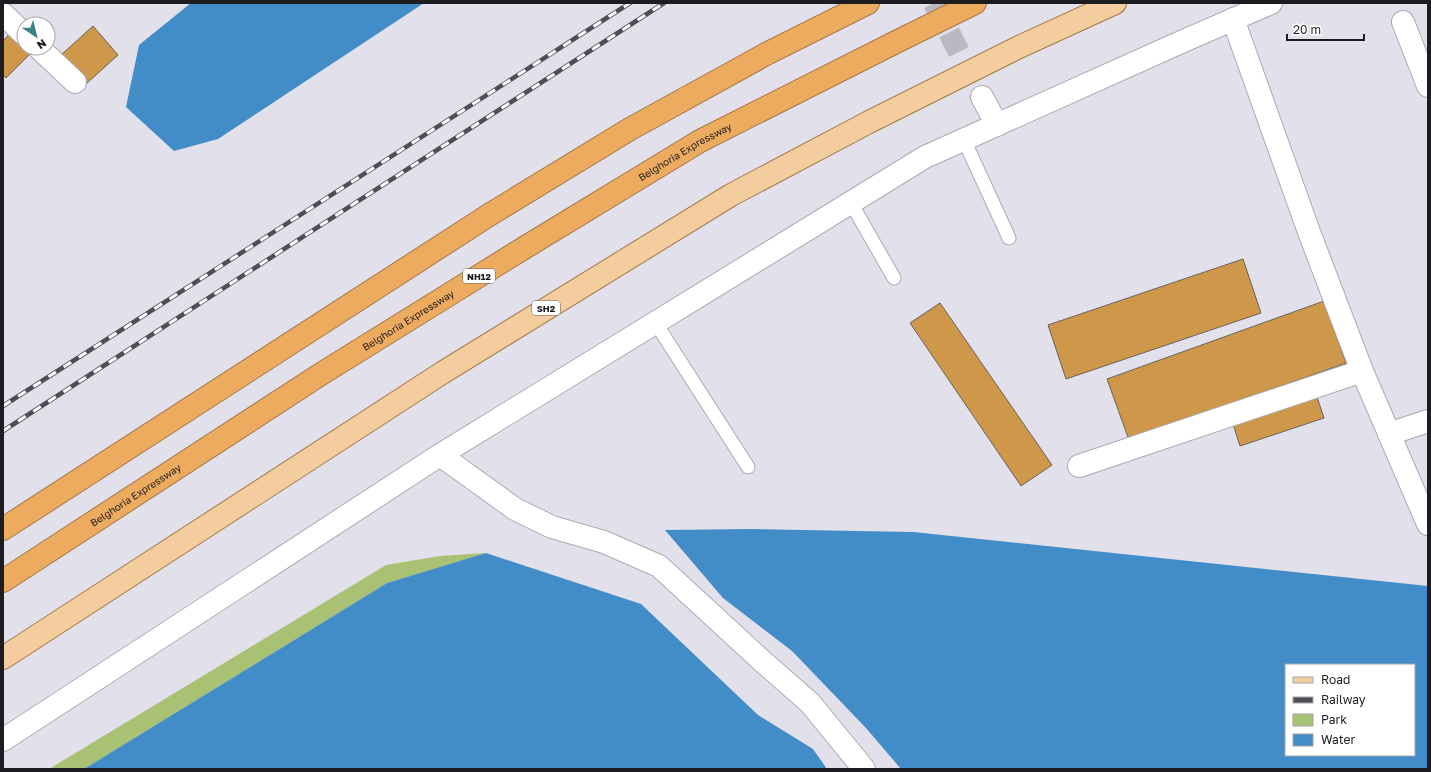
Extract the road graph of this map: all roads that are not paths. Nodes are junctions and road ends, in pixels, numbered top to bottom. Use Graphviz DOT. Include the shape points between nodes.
graph roads {
  1 [pos="868,3"];
  2 [pos="975,3"];
  3 [pos="1115,3"];
  4 [pos="1271,3"];
  5 [pos="3,14"];
  6 [pos="1233,19"];
  7 [pos="1403,22"];
  8 [pos="16,26"];
  9 [pos="47,56"];
  10 [pos="74,82"];
  11 [pos="1428,86"];
  12 [pos="982,97"];
  13 [pos="997,125"];
  14 [pos="964,140"];
  15 [pos="851,203"];
  16 [pos="1009,238"];
  17 [pos="894,278"];
  18 [pos="656,322"];
  19 [pos="1362,371"];
  20 [pos="1428,421"];
  21 [pos="1389,434"];
  22 [pos="440,455"];
  23 [pos="1079,466"];
  24 [pos="748,467"];
  25 [pos="1428,524"];
  26 [pos="3,530"];
  27 [pos="3,581"];
  28 [pos="3,658"];
  29 [pos="3,740"];
  30 [pos="864,769"];
  1 -- 26 [label="highway" via="768,53 630,129 482,220"];
  2 -- 27 [label="highway, Belghoria Expressway / NH12" via="700,141 321,374"];
  3 -- 28 [label="main road, SH2" via="876,118 731,195 442,373"];
  4 -- 6 [label="street"];
  5 -- 8 [label="street"];
  6 -- 13 [label="street"];
  6 -- 19 [label="street"];
  7 -- 11 [label="street"];
  9 -- 10 [label="street"];
  12 -- 13 [label="street"];
  13 -- 14 [label="street"];
  14 -- 15 [label="street" via="925,157"];
  14 -- 16 [label="lane"];
  15 -- 17 [label="lane"];
  15 -- 18 [label="street"];
  18 -- 22 [label="street"];
  18 -- 24 [label="lane"];
  19 -- 21 [label="street"];
  19 -- 23 [label="street"];
  20 -- 21 [label="street"];
  21 -- 25 [label="street"];
  22 -- 29 [label="street"];
  22 -- 30 [label="street" via="515,509 552,527 604,542 659,566 810,703"];
}
